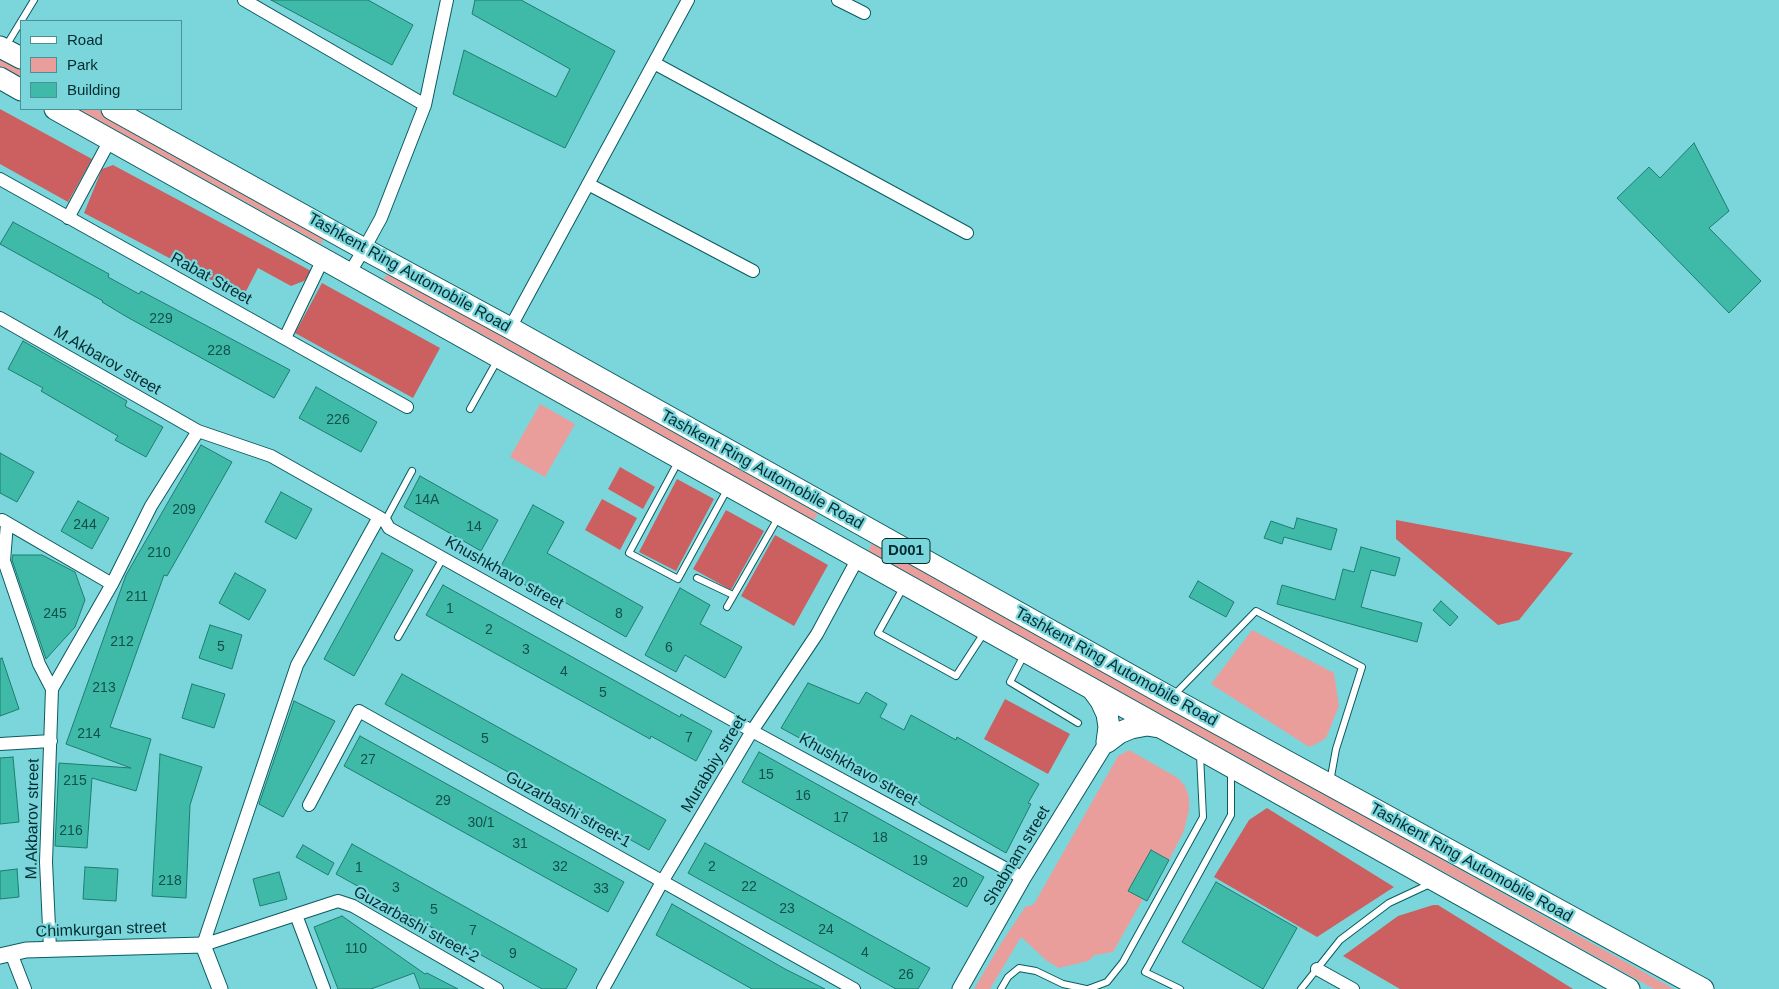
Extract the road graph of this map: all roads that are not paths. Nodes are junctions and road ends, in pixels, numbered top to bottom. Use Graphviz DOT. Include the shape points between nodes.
graph roads {
  1 [pos="34,0"];
  2 [pos="244,0"];
  3 [pos="447,0"];
  4 [pos="688,0"];
  5 [pos="838,0"];
  6 [pos="864,13"];
  7 [pos="24,20"];
  8 [pos="20,29"];
  9 [pos="9,51"];
  10 [pos="654,62"];
  11 [pos="0,78"];
  12 [pos="20,89"];
  13 [pos="425,104"];
  14 [pos="57,110"];
  15 [pos="114,110"];
  16 [pos="110,140"];
  17 [pos="0,178"];
  18 [pos="588,184"];
  19 [pos="68,218"];
  20 [pos="967,233"];
  21 [pos="364,249"];
  22 [pos="323,260"];
  23 [pos="753,271"];
  24 [pos="349,274"];
  25 [pos="0,318"];
  26 [pos="510,328"];
  27 [pos="285,338"];
  28 [pos="499,358"];
  29 [pos="407,406"];
  30 [pos="470,409"];
  31 [pos="198,431"];
  32 [pos="680,459"];
  33 [pos="412,471"];
  34 [pos="729,486"];
  35 [pos="780,515"];
  36 [pos="382,519"];
  37 [pos="3,521"];
  38 [pos="854,522"];
  39 [pos="840,548"];
  40 [pos="443,558"];
  41 [pos="858,558"];
  42 [pos="697,578"];
  43 [pos="112,584"];
  44 [pos="905,584"];
  45 [pos="733,595"];
  46 [pos="727,607"];
  47 [pos="986,630"];
  48 [pos="398,637"];
  49 [pos="1026,652"];
  50 [pos="52,689"];
  51 [pos="1093,689"];
  52 [pos="1171,698"];
  53 [pos="1078,723"];
  54 [pos="1162,728"];
  55 [pos="752,731"];
  56 [pos="51,741"];
  57 [pos="1107,742"];
  58 [pos="0,744"];
  59 [pos="1200,749"];
  60 [pos="1231,767"];
  61 [pos="1330,786"];
  62 [pos="309,804"];
  63 [pos="1023,878"];
  64 [pos="1436,881"];
  65 [pos="662,882"];
  66 [pos="296,915"];
  67 [pos="203,945"];
  68 [pos="50,950"];
  69 [pos="6,955"];
  70 [pos="1317,969"];
  71 [pos="25,989"];
  72 [pos="220,989"];
  73 [pos="324,989"];
  74 [pos="497,989"];
  75 [pos="603,989"];
  76 [pos="854,989"];
  77 [pos="960,989"];
  78 [pos="1001,989"];
  79 [pos="1087,989"];
  80 [pos="1180,989"];
  81 [pos="1301,989"];
  82 [pos="1353,989"];
  83 [pos="1629,989"];
  84 [pos="1702,989"];
  1 -- 7 [label="lane"];
  2 -- 13 [label="street"];
  3 -- 13 [label="street"];
  4 -- 10 [label="street"];
  5 -- 6 [label="street"];
  8 -- 9 [label="lane"];
  10 -- 18 [label="street"];
  10 -- 20 [label="street"];
  11 -- 12 [label="highway"];
  13 -- 21 [label="street" via="380,218"];
  14 -- 16 [label="highway, Tashkent Ring Automobile Road / D001"];
  15 -- 21 [label="highway, Tashkent Ring Automobile Road / D001"];
  16 -- 19 [label="street"];
  16 -- 22 [label="highway, Tashkent Ring Automobile Road / D001"];
  17 -- 19 [label="street, Rabat Street"];
  18 -- 23 [label="street"];
  18 -- 26 [label="street"];
  19 -- 27 [label="street, Rabat Street"];
  21 -- 24 [label="street"];
  21 -- 26 [label="highway, Tashkent Ring Automobile Road / D001"];
  22 -- 24 [label="highway, Tashkent Ring Automobile Road / D001"];
  22 -- 27 [label="street"];
  24 -- 28 [label="highway, Tashkent Ring Automobile Road / D001"];
  25 -- 31 [label="street, M.Akbarov street"];
  26 -- 38 [label="highway, Tashkent Ring Automobile Road / D001"];
  27 -- 29 [label="street, Rabat Street"];
  28 -- 30 [label="lane"];
  28 -- 32 [label="highway, Tashkent Ring Automobile Road / D001"];
  31 -- 36 [label="street, M.Akbarov street" via="271,456"];
  31 -- 43 [label="street, M.Akbarov street" via="151,506"];
  32 -- 34 [label="highway, Tashkent Ring Automobile Road / D001"];
  32 -- 34 [label="lane" via="629,553 678,579"];
  33 -- 36 [label="lane"];
  34 -- 35 [label="highway, Tashkent Ring Automobile Road / D001"];
  35 -- 39 [label="highway, Tashkent Ring Automobile Road / D001"];
  35 -- 45 [label="lane"];
  36 -- 40 [label="street, Khushkhavo street" via="389,528"];
  36 -- 67 [label="street" via="297,665"];
  37 -- 43 [label="street, M.Akbarov street"];
  37 -- 50 [label="street, M.Akbarov street" via="4,561 39,664"];
  38 -- 39 [label="highway"];
  38 -- 52 [label="highway, Tashkent Ring Automobile Road / D001"];
  39 -- 41 [label="highway, Tashkent Ring Automobile Road / D001"];
  40 -- 48 [label="lane"];
  40 -- 55 [label="street, Khushkhavo street"];
  41 -- 44 [label="highway, Tashkent Ring Automobile Road / D001"];
  41 -- 55 [label="street, Murabbiy street" via="817,634"];
  42 -- 45 [label="lane"];
  43 -- 50 [label="street, M.Akbarov street"];
  44 -- 47 [label="highway, Tashkent Ring Automobile Road / D001"];
  44 -- 47 [label="lane" via="878,633 956,676"];
  45 -- 46 [label="lane"];
  47 -- 49 [label="highway, Tashkent Ring Automobile Road / D001"];
  49 -- 51 [label="highway, Tashkent Ring Automobile Road / D001"];
  49 -- 53 [label="lane" via="1010,682"];
  50 -- 56 [label="street, M.Akbarov street"];
  51 -- 54 [label="highway, Tashkent Ring Automobile Road / D001"];
  51 -- 57 [label="highway" via="1107,714"];
  52 -- 61 [label="highway, Tashkent Ring Automobile Road / D001"];
  52 -- 61 [label="lane" via="1256,611 1362,667 1336,749"];
  54 -- 57 [label="highway" via="1131,728"];
  54 -- 59 [label="highway, Tashkent Ring Automobile Road / D001"];
  55 -- 63 [label="street, Khushkhavo street"];
  55 -- 65 [label="street, Murabbiy street"];
  56 -- 58 [label="street"];
  56 -- 68 [label="street, M.Akbarov street" via="46,862"];
  57 -- 63 [label="street, Shabnam street"];
  59 -- 60 [label="highway, Tashkent Ring Automobile Road / D001"];
  59 -- 79 [label="lane" via="1203,816 1123,962 1107,982"];
  60 -- 64 [label="highway, Tashkent Ring Automobile Road / D001"];
  60 -- 80 [label="lane" via="1231,815 1145,972"];
  61 -- 84 [label="highway, Tashkent Ring Automobile Road / D001"];
  62 -- 65 [label="street, Guzarbashi street-1" via="359,711"];
  63 -- 77 [label="street, Shabnam street"];
  64 -- 70 [label="lane" via="1382,908 1340,940"];
  64 -- 83 [label="highway, Tashkent Ring Automobile Road / D001"];
  65 -- 75 [label="street, Murabbiy street"];
  65 -- 76 [label="street, Guzarbashi street-1"];
  66 -- 67 [label="street, Guzarbashi street-2"];
  66 -- 73 [label="street"];
  66 -- 74 [label="street, Guzarbashi street-2" via="338,901 353,906"];
  67 -- 68 [label="street, Chimkurgan street"];
  67 -- 72 [label="street"];
  68 -- 69 [label="street, Chimkurgan street" via="26,950"];
  69 -- 71 [label="street"];
  70 -- 81 [label="lane"];
  70 -- 82 [label="street"];
  78 -- 79 [label="lane" via="1008,977 1020,968"];
}
